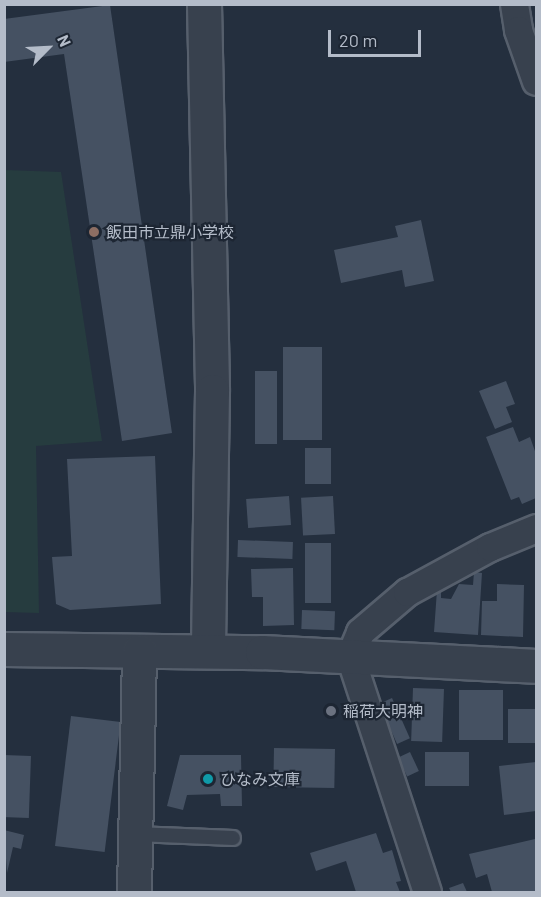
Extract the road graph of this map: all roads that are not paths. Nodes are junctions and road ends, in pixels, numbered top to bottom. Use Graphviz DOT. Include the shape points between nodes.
graph roads {
  1 [pos="204,4"];
  2 [pos="514,4"];
  3 [pos="537,81"];
  4 [pos="537,528"];
  5 [pos="4,649"];
  6 [pos="139,651"];
  7 [pos="208,651"];
  8 [pos="350,656"];
  9 [pos="537,666"];
  10 [pos="136,834"];
  11 [pos="233,838"];
  12 [pos="134,892"];
  13 [pos="428,892"];
  1 -- 7 [label="street" via="212,391"];
  2 -- 3 [label="street" via="518,30"];
  4 -- 8 [label="street" via="489,547 407,592 360,632"];
  5 -- 6 [label="street"];
  6 -- 7 [label="street"];
  6 -- 10 [label="street"];
  7 -- 8 [label="street"];
  8 -- 9 [label="street"];
  8 -- 13 [label="street"];
  10 -- 11 [label="lane"];
  10 -- 12 [label="street"];
}
